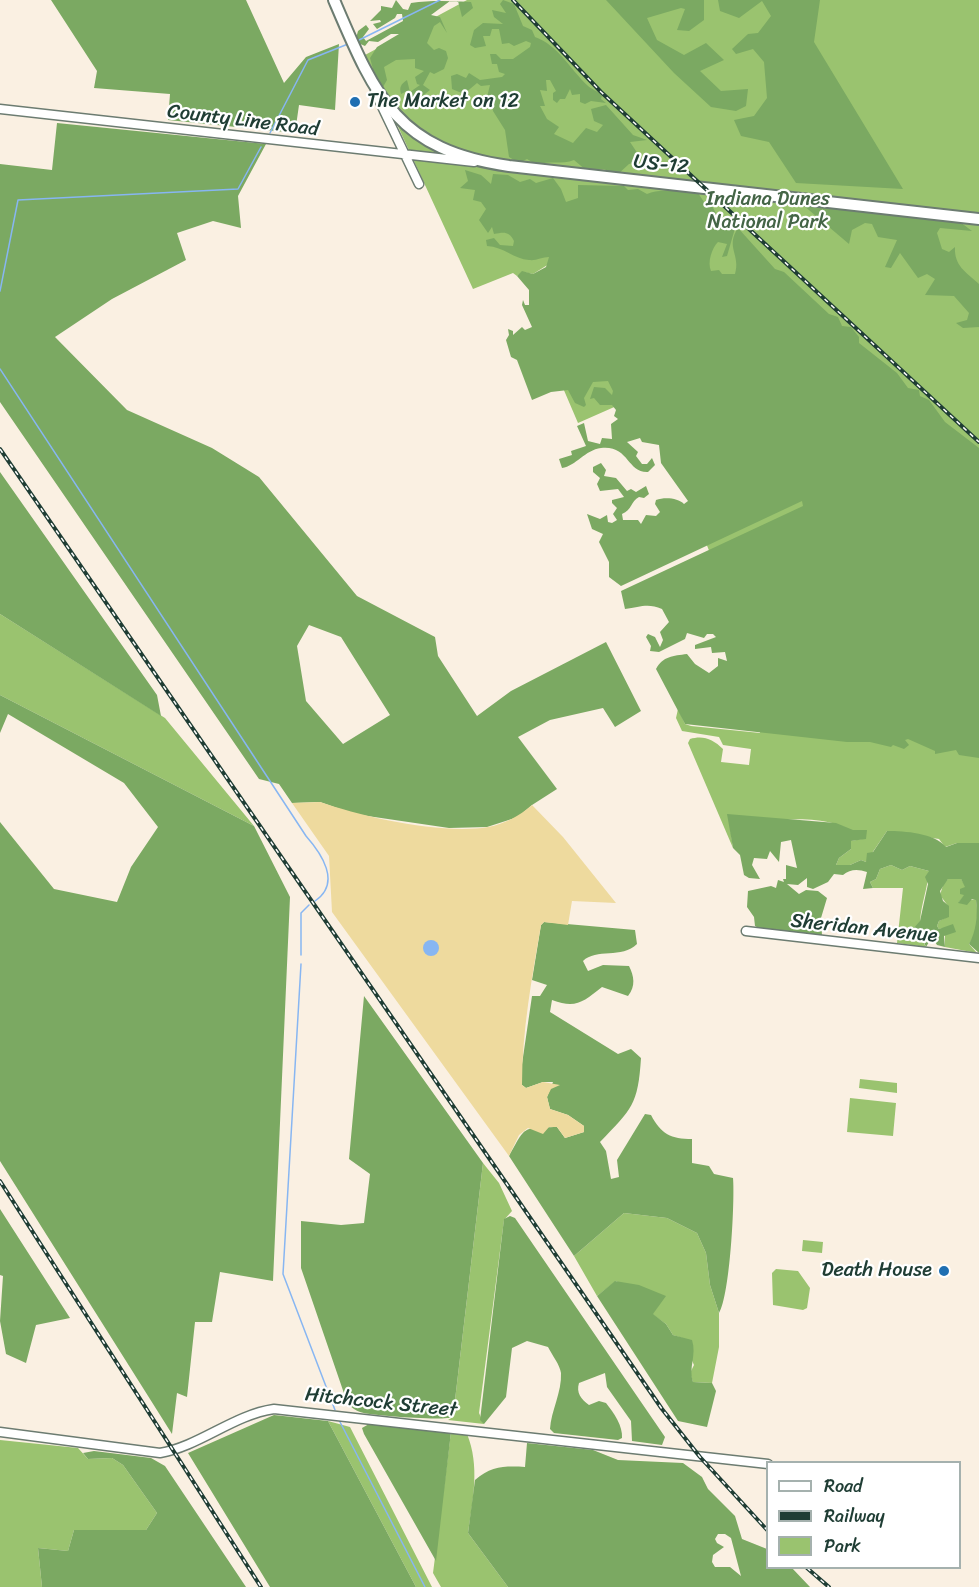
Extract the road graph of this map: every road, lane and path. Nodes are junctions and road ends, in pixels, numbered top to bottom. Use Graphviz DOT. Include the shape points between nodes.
graph roads {
  1 [pos="334,0"];
  2 [pos="369,80"];
  3 [pos="0,109"];
  4 [pos="405,156"];
  5 [pos="482,162"];
  6 [pos="419,184"];
  7 [pos="979,219"];
  8 [pos="746,931"];
  9 [pos="979,958"];
  10 [pos="0,1432"];
  11 [pos="766,1464"];
  1 -- 2 [label="main road, US-12"];
  2 -- 4 [label="street"];
  2 -- 5 [label="main road, US-12" via="391,111 420,137 453,154"];
  3 -- 4 [label="street, County Line Road"];
  4 -- 5 [label="street, County Line Road"];
  4 -- 6 [label="street"];
  5 -- 7 [label="main road, US-12"];
  8 -- 9 [label="street, Sheridan Avenue"];
  10 -- 11 [label="street, Hitchcock Street" via="160,1453 238,1418 278,1409"];
}
